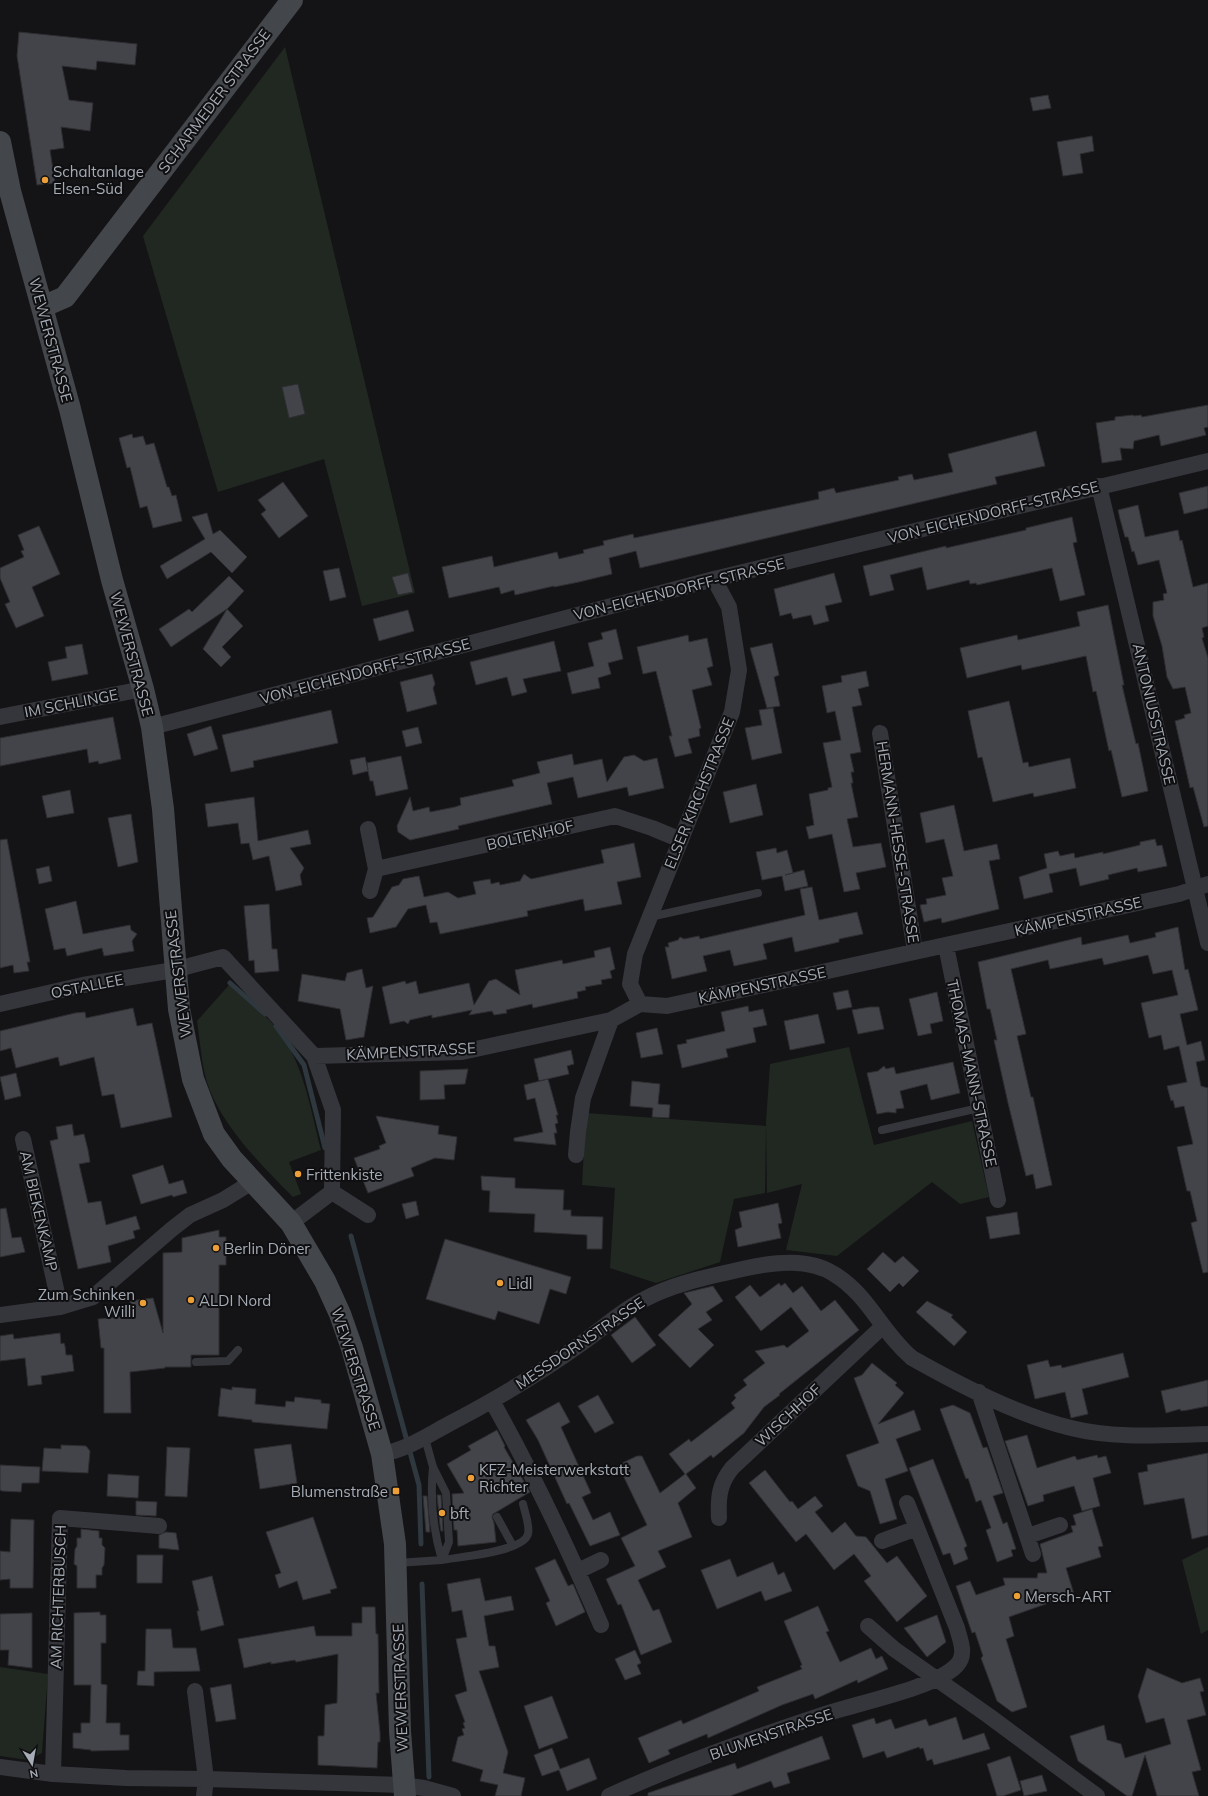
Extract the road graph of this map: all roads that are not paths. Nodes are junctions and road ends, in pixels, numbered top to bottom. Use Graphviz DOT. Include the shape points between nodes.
graph roads {
  1 [pos="292,0"];
  2 [pos="0,142"];
  3 [pos="5,192"];
  4 [pos="42,307"];
  5 [pos="1208,461"];
  6 [pos="1099,486"];
  7 [pos="714,579"];
  8 [pos="143,689"];
  9 [pos="0,717"];
  10 [pos="152,727"];
  11 [pos="880,733"];
  12 [pos="368,829"];
  13 [pos="681,840"];
  14 [pos="376,869"];
  15 [pos="1202,886"];
  16 [pos="370,891"];
  17 [pos="758,893"];
  18 [pos="650,917"];
  19 [pos="1208,943"];
  20 [pos="946,946"];
  21 [pos="915,952"];
  22 [pos="174,970"];
  23 [pos="0,1004"];
  24 [pos="640,1004"];
  25 [pos="611,1020"];
  26 [pos="314,1056"];
  27 [pos="979,1108"];
  28 [pos="882,1130"];
  29 [pos="23,1139"];
  30 [pos="576,1155"];
  31 [pos="252,1182"];
  32 [pos="332,1192"];
  33 [pos="998,1200"];
  34 [pos="368,1215"];
  35 [pos="291,1223"];
  36 [pos="60,1307"];
  37 [pos="0,1315"];
  38 [pos="883,1326"];
  39 [pos="238,1350"];
  40 [pos="196,1362"];
  41 [pos="979,1392"];
  42 [pos="492,1401"];
  43 [pos="1208,1434"];
  44 [pos="405,1446"];
  45 [pos="433,1468"];
  46 [pos="907,1503"];
  47 [pos="523,1504"];
  48 [pos="497,1517"];
  49 [pos="719,1518"];
  50 [pos="1060,1524"];
  51 [pos="159,1526"];
  52 [pos="917,1528"];
  53 [pos="1028,1536"];
  54 [pos="882,1541"];
  55 [pos="513,1546"];
  56 [pos="1033,1554"];
  57 [pos="442,1560"];
  58 [pos="601,1560"];
  59 [pos="396,1563"];
  60 [pos="578,1571"];
  61 [pos="601,1625"];
  62 [pos="868,1626"];
  63 [pos="936,1680"];
  64 [pos="195,1691"];
  65 [pos="0,1767"];
  66 [pos="53,1774"];
  67 [pos="206,1779"];
  68 [pos="404,1790"];
  69 [pos="631,1791"];
  70 [pos="204,1796"];
  71 [pos="453,1796"];
  72 [pos="609,1796"];
  73 [pos="1098,1796"];
  1 -- 4 [label="main road, SCHARMEDER STRASSE" via="65,297"];
  2 -- 3 [label="main road, WEWERSTRASSE"];
  3 -- 4 [label="main road, WEWERSTRASSE"];
  4 -- 8 [label="main road, WEWERSTRASSE" via="112,580"];
  5 -- 6 [label="street, VON-EICHENDORFF-STRASSE"];
  6 -- 7 [label="street, VON-EICHENDORFF-STRASSE"];
  6 -- 15 [label="street, ANTONIUSSTRASSE"];
  7 -- 10 [label="street, VON-EICHENDORFF-STRASSE"];
  7 -- 13 [label="street, ELSER KIRCHSTRASSE" via="730,607 739,670 732,712"];
  8 -- 9 [label="street, IM SCHLINGE"];
  8 -- 10 [label="main road, WEWERSTRASSE"];
  10 -- 22 [label="main road, WEWERSTRASSE" via="165,829"];
  11 -- 21 [label="street, HERMANN-HESSE-STRASSE"];
  12 -- 14 [label="street"];
  13 -- 14 [label="street, BOLTENHOF" via="615,816"];
  13 -- 18 [label="street, ELSER KIRCHSTRASSE"];
  14 -- 16 [label="street"];
  15 -- 19 [label="street, ANTONIUSSTRASSE"];
  15 -- 20 [label="street, KÄMPENSTRASSE" via="1179,894"];
  17 -- 18 [label="lane"];
  18 -- 24 [label="street, ELSER KIRCHSTRASSE" via="635,954 630,984"];
  20 -- 21 [label="street, KÄMPENSTRASSE"];
  20 -- 27 [label="street, THOMAS-MANN-STRASSE"];
  21 -- 24 [label="street, KÄMPENSTRASSE" via="666,1006"];
  22 -- 23 [label="street, OSTALLEE" via="83,985"];
  22 -- 26 [label="street" via="223,957"];
  22 -- 31 [label="main road, WEWERSTRASSE" via="193,1078 203,1109 214,1134"];
  24 -- 25 [label="street, KÄMPENSTRASSE"];
  25 -- 26 [label="street, KÄMPENSTRASSE" via="462,1052"];
  25 -- 30 [label="street" via="584,1098"];
  26 -- 32 [label="street" via="332,1110"];
  27 -- 28 [label="lane"];
  27 -- 33 [label="street, THOMAS-MANN-STRASSE"];
  29 -- 36 [label="street, AM BIEKENKAMP"];
  31 -- 35 [label="main road, WEWERSTRASSE"];
  31 -- 36 [label="street" via="184,1220 93,1297"];
  32 -- 34 [label="street"];
  32 -- 35 [label="street"];
  35 -- 44 [label="main road, WEWERSTRASSE" via="316,1263 340,1314 352,1348"];
  36 -- 37 [label="street"];
  38 -- 41 [label="street, MESSDORNSTRASSE" via="912,1358"];
  38 -- 42 [label="street, MESSDORNSTRASSE" via="860,1295 835,1274 823,1268 790,1263 756,1267 706,1278 642,1300 581,1344"];
  38 -- 49 [label="street, WISCHHOF" via="724,1477 719,1492"];
  39 -- 40 [label="lane" via="228,1361"];
  41 -- 43 [label="street, MESSDORNSTRASSE" via="1021,1411 1091,1432"];
  41 -- 53 [label="street"];
  42 -- 44 [label="street, MESSDORNSTRASSE"];
  42 -- 60 [label="street" via="526,1461"];
  44 -- 45 [label="lane"];
  44 -- 59 [label="main road, WEWERSTRASSE" via="392,1519"];
  45 -- 57 [label="lane" via="435,1533"];
  45 -- 57 [label="lane" via="444,1487 446,1499 449,1542"];
  46 -- 52 [label="street"];
  47 -- 55 [label="lane" via="528,1535 526,1539"];
  48 -- 55 [label="lane"];
  50 -- 53 [label="street"];
  51 -- 66 [label="street, AM RICHTERBUSCH" via="60,1518"];
  52 -- 54 [label="street"];
  52 -- 63 [label="street" via="962,1647 962,1657 958,1664"];
  53 -- 56 [label="street"];
  55 -- 57 [label="lane" via="495,1552"];
  57 -- 59 [label="lane"];
  58 -- 60 [label="street"];
  59 -- 68 [label="main road, WEWERSTRASSE"];
  60 -- 61 [label="street"];
  62 -- 63 [label="street"];
  63 -- 69 [label="street, BLUMENSTRASSE" via="753,1739"];
  63 -- 73 [label="street"];
  64 -- 67 [label="street"];
  65 -- 66 [label="street"];
  66 -- 67 [label="street"];
  67 -- 68 [label="street"];
  67 -- 70 [label="street"];
  68 -- 71 [label="street" via="424,1788"];
  69 -- 72 [label="street, BLUMENSTRASSE"];
}
